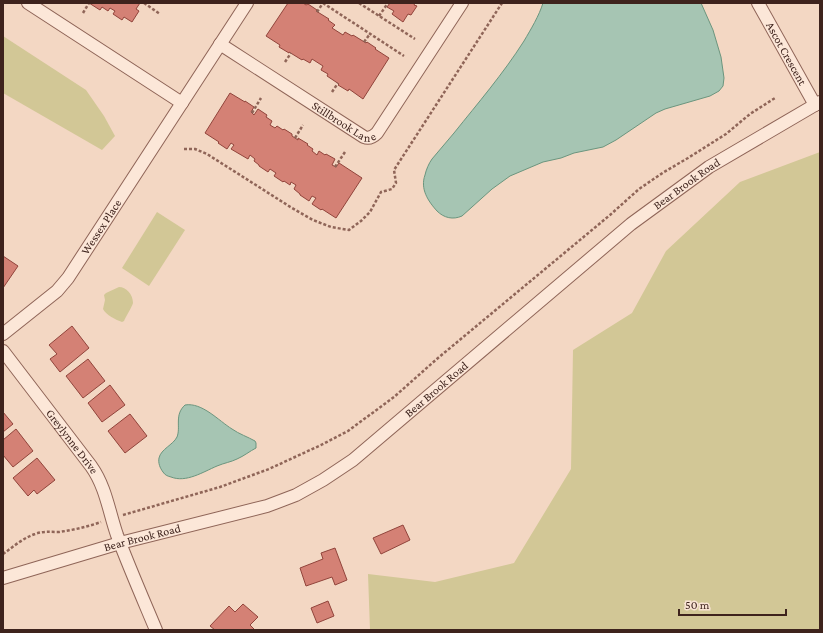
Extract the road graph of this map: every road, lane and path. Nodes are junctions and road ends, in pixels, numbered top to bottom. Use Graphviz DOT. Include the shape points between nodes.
graph roads {
  1 [pos="28,3"];
  2 [pos="89,3"];
  3 [pos="144,3"];
  4 [pos="247,3"];
  5 [pos="323,3"];
  6 [pos="359,3"];
  7 [pos="388,3"];
  8 [pos="462,3"];
  9 [pos="758,3"];
  10 [pos="317,12"];
  11 [pos="82,13"];
  12 [pos="160,14"];
  13 [pos="379,16"];
  14 [pos="370,34"];
  15 [pos="415,39"];
  16 [pos="364,42"];
  17 [pos="220,44"];
  18 [pos="291,53"];
  19 [pos="404,56"];
  20 [pos="285,62"];
  21 [pos="338,83"];
  22 [pos="332,92"];
  23 [pos="261,98"];
  24 [pos="775,98"];
  25 [pos="182,103"];
  26 [pos="817,104"];
  27 [pos="252,113"];
  28 [pos="303,125"];
  29 [pos="295,138"];
  30 [pos="345,152"];
  31 [pos="335,167"];
  32 [pos="3,334"];
  33 [pos="3,351"];
  34 [pos="132,513"];
  35 [pos="86,527"];
  36 [pos="120,543"];
  37 [pos="3,554"];
  38 [pos="3,578"];
  39 [pos="156,630"];
  1 -- 25 [label="street"];
  2 -- 11 [label="path"];
  3 -- 12 [label="path"];
  4 -- 17 [label="street, Wessex Place"];
  5 -- 10 [label="path"];
  5 -- 14 [label="path"];
  6 -- 13 [label="path"];
  7 -- 13 [label="path"];
  8 -- 17 [label="street, Stillbrook Lane" via="377,133 370,138 364,137"];
  9 -- 26 [label="street, Ascot Crescent"];
  13 -- 15 [label="path"];
  14 -- 16 [label="path"];
  14 -- 19 [label="path"];
  17 -- 25 [label="street, Wessex Place"];
  18 -- 20 [label="path"];
  21 -- 22 [label="path"];
  23 -- 27 [label="path"];
  24 -- 34 [label="path" via="726,134 639,189 394,397 348,431 269,469 220,487"];
  25 -- 32 [label="street, Wessex Place" via="67,280"];
  26 -- 36 [label="street, Bear Brook Road" via="709,167 631,224 353,460 323,480 296,495 267,506"];
  28 -- 29 [label="path"];
  30 -- 31 [label="path"];
  33 -- 36 [label="street, Greylynne Drive" via="96,474"];
  35 -- 37 [label="path" via="32,535"];
  36 -- 38 [label="street, Bear Brook Road"];
  36 -- 39 [label="street, Greylynne Drive"];
}
